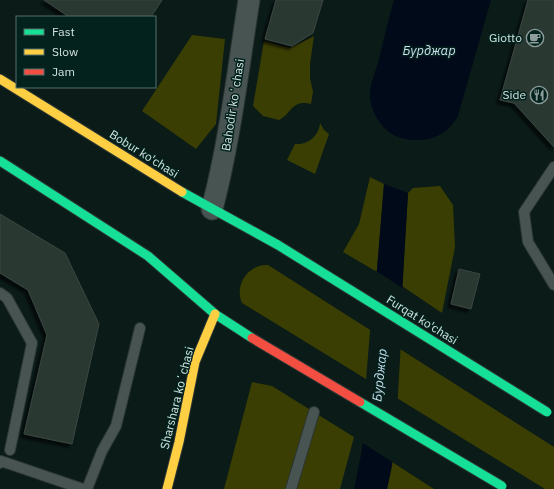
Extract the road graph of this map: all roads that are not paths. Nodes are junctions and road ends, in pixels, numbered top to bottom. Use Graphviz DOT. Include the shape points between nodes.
graph roads {
  1 [pos="249,0"];
  2 [pos="0,79"];
  3 [pos="0,161"];
  4 [pos="554,167"];
  5 [pos="212,209"];
  6 [pos="278,245"];
  7 [pos="554,286"];
  8 [pos="0,293"];
  9 [pos="215,314"];
  10 [pos="140,328"];
  11 [pos="314,412"];
  12 [pos="550,414"];
  13 [pos="10,450"];
  14 [pos="0,463"];
  15 [pos="504,488"];
  16 [pos="83,489"];
  17 [pos="87,489"];
  18 [pos="167,489"];
  19 [pos="291,489"];
  1 -- 5 [label="street, Bahodir koʻchasi" via="230,130"];
  2 -- 5 [label="main road, Bobur ko'chasi"];
  3 -- 9 [label="main road" via="148,256"];
  4 -- 7 [label="lane" via="524,212 528,242"];
  5 -- 6 [label="main road, Bobur ko'chasi"];
  6 -- 12 [label="main road, Furqat ko'chasi, bridge"];
  8 -- 13 [label="lane" via="7,298 32,343"];
  9 -- 15 [label="main road, bridge"];
  9 -- 18 [label="main road, Sharshara koʻchasi" via="195,362"];
  10 -- 17 [label="lane" via="116,426 102,451"];
  11 -- 19 [label="lane"];
  14 -- 16 [label="lane" via="2,461"];
}
